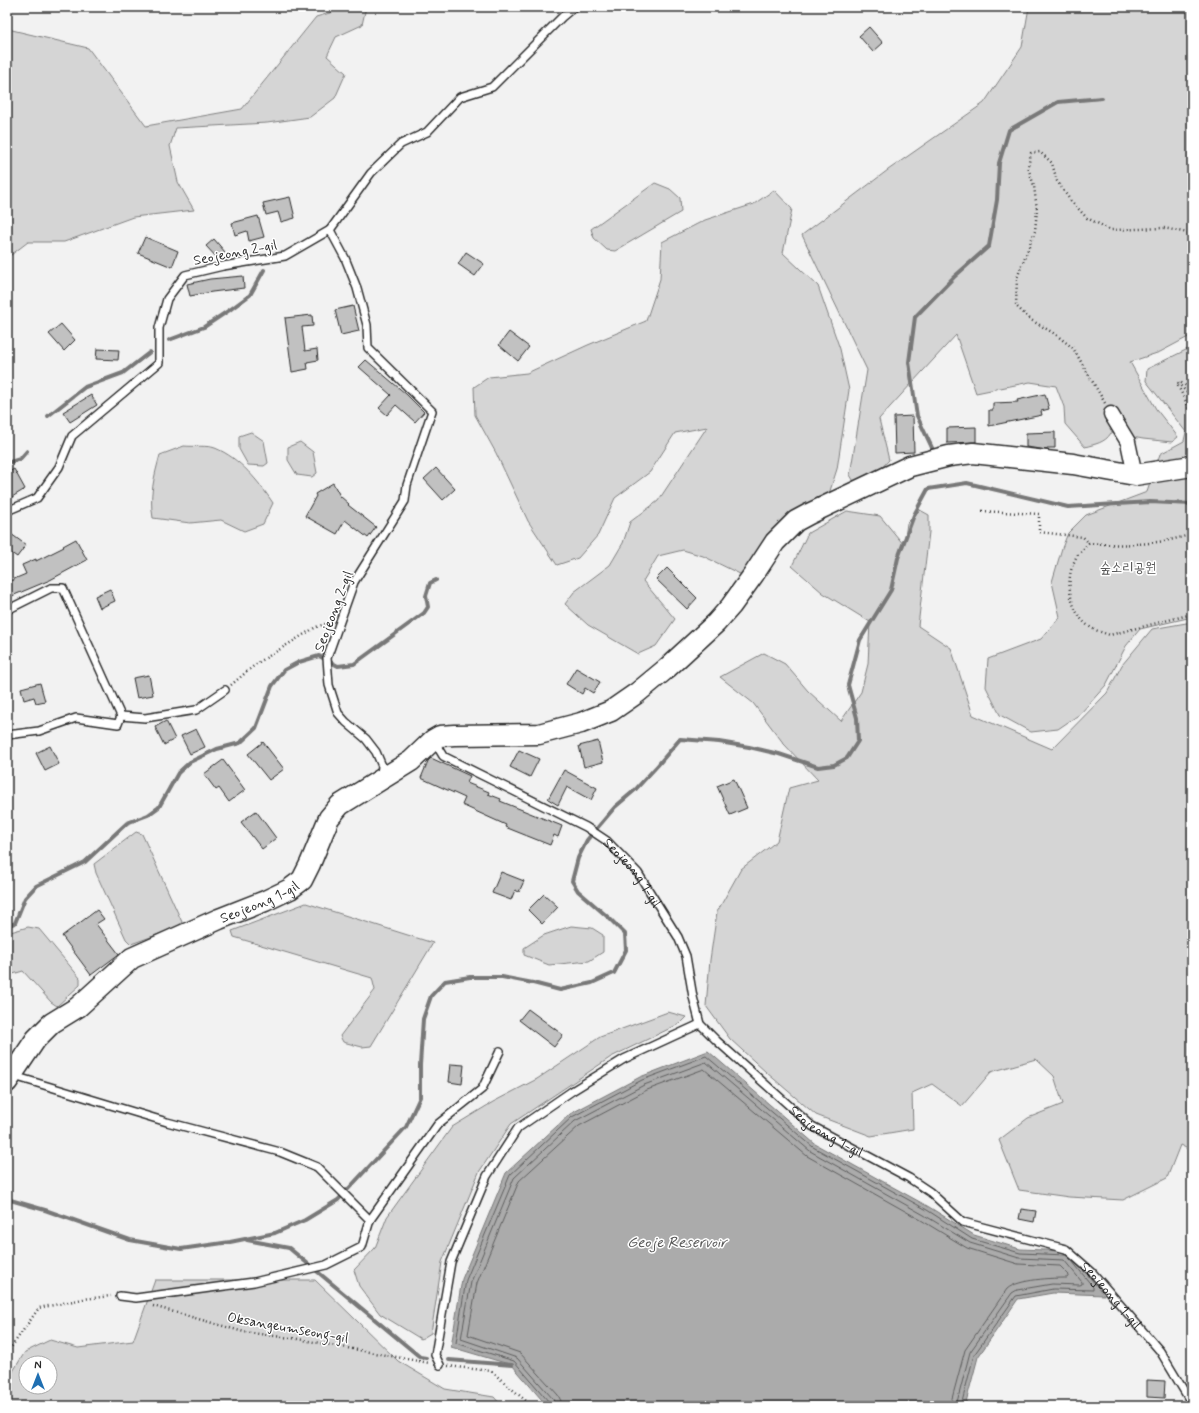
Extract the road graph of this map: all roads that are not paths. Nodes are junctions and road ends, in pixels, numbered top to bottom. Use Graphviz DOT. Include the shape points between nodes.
graph roads {
  1 [pos="574,7"];
  2 [pos="330,230"];
  3 [pos="1111,414"];
  4 [pos="1192,466"];
  5 [pos="1135,474"];
  6 [pos="7,511"];
  7 [pos="7,610"];
  8 [pos="225,690"];
  9 [pos="121,716"];
  10 [pos="7,735"];
  11 [pos="433,740"];
  12 [pos="381,780"];
  13 [pos="700,1024"];
  14 [pos="500,1051"];
  15 [pos="9,1079"];
  16 [pos="370,1220"];
  17 [pos="120,1296"];
  18 [pos="440,1365"];
  19 [pos="1192,1404"];
  1 -- 2 [label="lane" via="492,87 460,97 427,132 401,144 371,174"];
  2 -- 6 [label="lane, Seojeong 2-gil" via="285,256 185,275 167,298 159,328 159,363 72,436 60,467 37,498"];
  2 -- 12 [label="lane, Seojeong 2-gil" via="357,288 367,325 368,348 432,411 407,485 406,501 354,582 327,658 329,685 338,713 376,752 382,766"];
  3 -- 5 [label="street" via="1128,442"];
  4 -- 5 [label="street"];
  5 -- 11 [label="street" via="973,453 910,466 796,521 775,542 716,624 666,669 611,711 581,723 540,734 454,735 440,736"];
  7 -- 9 [label="lane" via="51,588 63,588"];
  8 -- 9 [label="lane" via="196,710 145,718"];
  9 -- 10 [label="lane" via="118,724 76,718 39,731"];
  11 -- 12 [label="street, Seojeong 1-gil" via="411,761"];
  11 -- 13 [label="lane, Seojeong 1-gil" via="443,756 586,826 607,841 638,873 678,937 686,956"];
  12 -- 15 [label="street, Seojeong 1-gil" via="340,805 329,818 302,880 265,901 132,958 78,1006 52,1023 36,1039"];
  13 -- 18 [label="lane" via="624,1059 518,1128 487,1176 451,1262 435,1355"];
  13 -- 19 [label="lane, Seojeong 1-gil" via="812,1126 920,1185 963,1222 1066,1249 1092,1272 1160,1351"];
  14 -- 16 [label="lane" via="482,1088 438,1124"];
  15 -- 16 [label="lane" via="280,1152 318,1167"];
  16 -- 17 [label="lane" via="362,1247 326,1265 254,1282 136,1298"];
}
